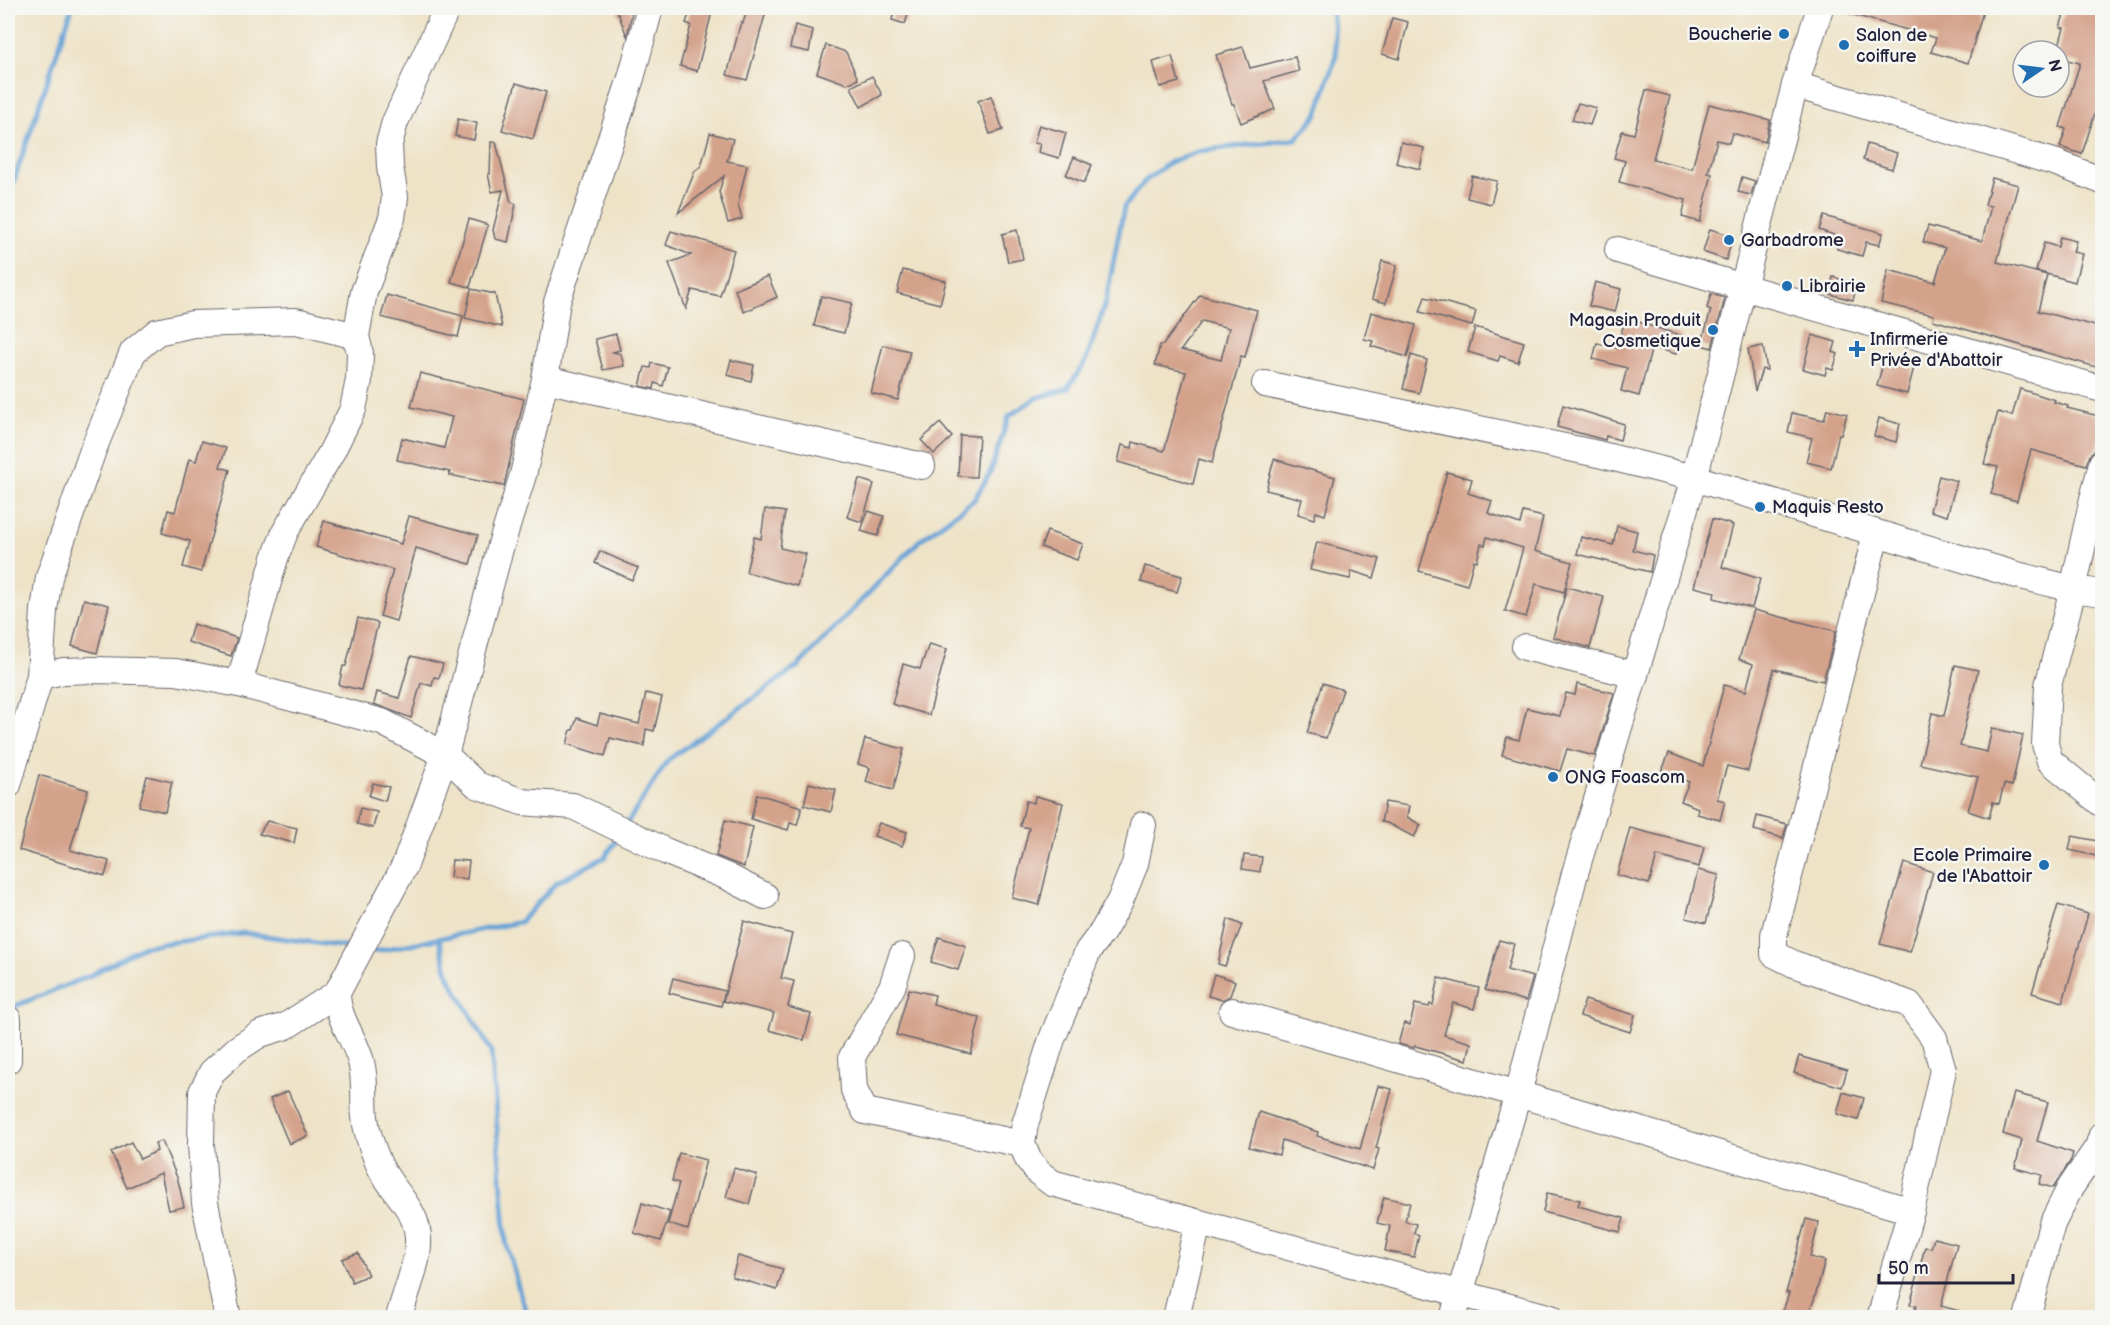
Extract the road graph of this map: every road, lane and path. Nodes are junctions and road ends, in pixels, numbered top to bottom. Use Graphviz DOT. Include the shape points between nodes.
graph roads {
  1 [pos="447,8"];
  2 [pos="650,8"];
  3 [pos="1820,8"];
  4 [pos="1795,85"];
  5 [pos="2103,181"];
  6 [pos="1618,250"];
  7 [pos="1743,287"];
  8 [pos="356,336"];
  9 [pos="545,379"];
  10 [pos="1265,384"];
  11 [pos="2103,389"];
  12 [pos="2103,463"];
  13 [pos="922,466"];
  14 [pos="1694,478"];
  15 [pos="1876,534"];
  16 [pos="2073,589"];
  17 [pos="2103,593"];
  18 [pos="1525,647"];
  19 [pos="1635,675"];
  20 [pos="40,676"];
  21 [pos="239,684"];
  22 [pos="445,755"];
  23 [pos="8,785"];
  24 [pos="2103,804"];
  25 [pos="1143,825"];
  26 [pos="765,896"];
  27 [pos="902,956"];
  28 [pos="337,993"];
  29 [pos="1232,1011"];
  30 [pos="8,1019"];
  31 [pos="8,1060"];
  32 [pos="1518,1094"];
  33 [pos="2103,1135"];
  34 [pos="1022,1144"];
  35 [pos="1911,1211"];
  36 [pos="1198,1223"];
  37 [pos="1456,1305"];
  38 [pos="228,1317"];
  39 [pos="399,1317"];
  40 [pos="1176,1317"];
  41 [pos="1551,1317"];
  42 [pos="1880,1317"];
  43 [pos="2027,1317"];
  1 -- 8 [label="street" via="395,122 389,144 395,197 393,218 364,292"];
  2 -- 9 [label="street" via="557,302"];
  3 -- 4 [label="street"];
  4 -- 5 [label="street" via="2057,163"];
  4 -- 7 [label="street"];
  6 -- 7 [label="street"];
  7 -- 11 [label="street"];
  7 -- 14 [label="street"];
  8 -- 20 [label="street" via="296,321 194,324 157,332 134,352 93,450 49,577"];
  8 -- 21 [label="street" via="359,380 353,409 285,532"];
  9 -- 13 [label="street"];
  9 -- 22 [label="street" via="523,476"];
  10 -- 14 [label="street"];
  12 -- 16 [label="street"];
  14 -- 15 [label="street"];
  14 -- 19 [label="street"];
  15 -- 16 [label="street"];
  15 -- 35 [label="street" via="1774,935 1774,954 1909,1004 1934,1038 1943,1070"];
  16 -- 17 [label="street"];
  16 -- 24 [label="street" via="2048,686 2045,744 2050,761"];
  18 -- 19 [label="street"];
  19 -- 32 [label="street" via="1575,873"];
  20 -- 21 [label="street" via="64,671 176,672"];
  20 -- 23 [label="street"];
  21 -- 22 [label="street" via="382,722"];
  22 -- 26 [label="street" via="477,785 522,802 573,806"];
  22 -- 28 [label="street" via="405,865"];
  25 -- 34 [label="street" via="1136,864 1120,901 1089,951 1052,1039"];
  27 -- 34 [label="street" via="892,987 852,1057 854,1090 865,1110"];
  28 -- 38 [label="street" via="286,1026 260,1034 237,1049 212,1072 202,1092 205,1203"];
  28 -- 39 [label="street" via="340,1014 364,1072 365,1118 376,1160 415,1224 418,1250"];
  29 -- 32 [label="street"];
  30 -- 31 [label="street"];
  32 -- 35 [label="street"];
  32 -- 37 [label="street"];
  33 -- 43 [label="street" via="2052,1224"];
  34 -- 36 [label="street" via="1038,1172 1052,1183"];
  35 -- 42 [label="street"];
  36 -- 37 [label="street"];
  36 -- 40 [label="street"];
  37 -- 41 [label="street"];
}
